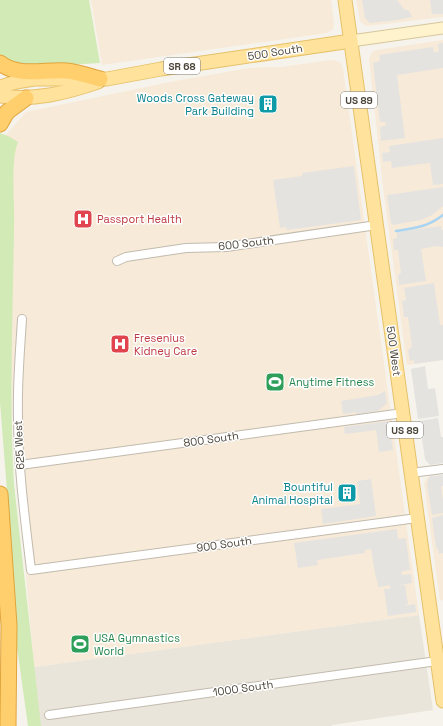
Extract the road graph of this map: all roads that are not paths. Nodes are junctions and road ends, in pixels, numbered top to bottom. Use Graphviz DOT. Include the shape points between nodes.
graph roads {
  1 [pos="345,0"];
  2 [pos="443,28"];
  3 [pos="351,41"];
  4 [pos="0,63"];
  5 [pos="103,79"];
  6 [pos="0,87"];
  7 [pos="0,96"];
  8 [pos="26,98"];
  9 [pos="0,124"];
  10 [pos="377,225"];
  11 [pos="117,261"];
  12 [pos="22,319"];
  13 [pos="403,413"];
  14 [pos="20,465"];
  15 [pos="443,469"];
  16 [pos="411,473"];
  17 [pos="0,494"];
  18 [pos="417,518"];
  19 [pos="31,570"];
  20 [pos="0,656"];
  21 [pos="437,661"];
  22 [pos="443,701"];
  23 [pos="49,715"];
  24 [pos="8,726"];
  1 -- 3 [label="main road, 500 West / US 89"];
  2 -- 3 [label="main road, 500 South / SR 68"];
  3 -- 5 [label="main road, 500 South / SR 68"];
  3 -- 10 [label="main road, 500 West / US 89"];
  4 -- 5 [label="highway" via="11,70 22,72 66,71"];
  5 -- 6 [label="main road, 500 South / SR 68" via="34,80"];
  5 -- 8 [label="main road, 500 South / SR 68" via="70,92"];
  7 -- 8 [label="main road, 500 South / SR 68"];
  8 -- 9 [label="highway" via="10,108"];
  10 -- 11 [label="street, 600 South" via="226,247 186,248 126,257"];
  10 -- 13 [label="main road, 500 West / US 89"];
  12 -- 14 [label="street, 625 West" via="18,417"];
  13 -- 14 [label="street, 800 South"];
  13 -- 16 [label="main road, 500 West / US 89"];
  14 -- 19 [label="street, 625 West"];
  15 -- 16 [label="street"];
  16 -- 18 [label="main road, 500 West / US 89"];
  17 -- 24 [label="highway" via="9,625"];
  18 -- 19 [label="street, 900 South"];
  18 -- 21 [label="main road, 500 West / US 89"];
  20 -- 24 [label="highway"];
  21 -- 22 [label="main road, 500 West / US 89"];
  21 -- 23 [label="street, 1000 South"];
}
